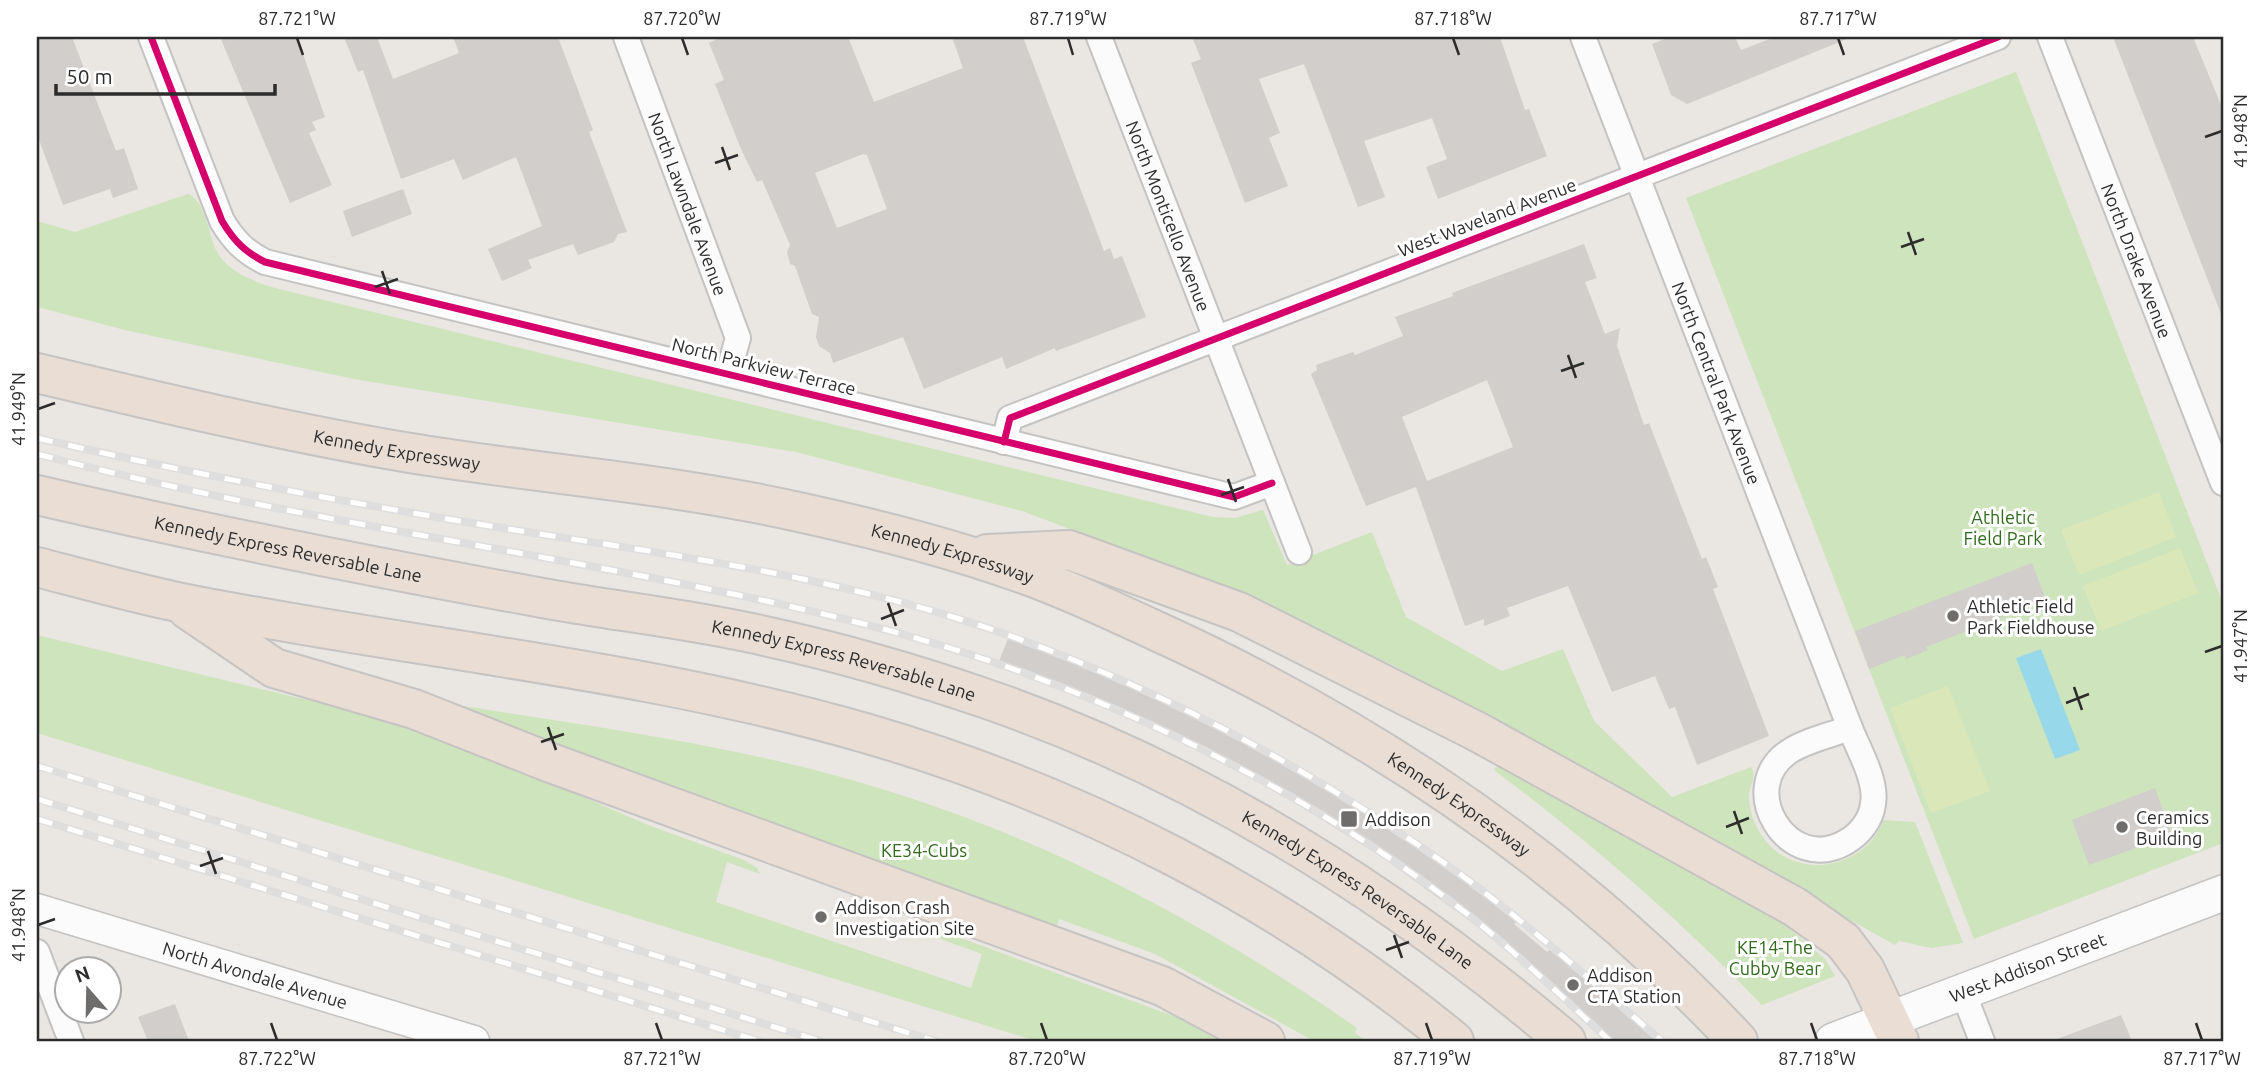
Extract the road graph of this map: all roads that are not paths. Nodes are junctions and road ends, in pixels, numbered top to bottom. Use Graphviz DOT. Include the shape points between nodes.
graph roads {
  1 [pos="151,37"];
  2 [pos="626,37"];
  3 [pos="1099,37"];
  4 [pos="1583,37"];
  5 [pos="1998,37"];
  6 [pos="2050,37"];
  7 [pos="1637,176"];
  8 [pos="1215,339"];
  9 [pos="37,373"];
  10 [pos="728,373"];
  11 [pos="1004,442"];
  12 [pos="1272,483"];
  13 [pos="2223,483"];
  14 [pos="37,495"];
  15 [pos="1299,552"];
  16 [pos="967,555"];
  17 [pos="37,567"];
  18 [pos="176,601"];
  19 [pos="1850,729"];
  20 [pos="2223,893"];
  21 [pos="37,909"];
  22 [pos="37,952"];
  23 [pos="1963,992"];
  24 [pos="1895,1030"];
  25 [pos="1836,1040"];
  26 [pos="71,1041"];
  27 [pos="474,1041"];
  28 [pos="1265,1041"];
  29 [pos="1454,1041"];
  30 [pos="1566,1041"];
  31 [pos="1738,1041"];
  32 [pos="1982,1041"];
  1 -- 10 [label="street, North Parkview Terrace" via="222,221 248,253 265,262"];
  2 -- 10 [label="street, North Lawndale Avenue" via="738,338"];
  3 -- 8 [label="street, North Monticello Avenue"];
  4 -- 7 [label="street, North Central Park Avenue"];
  5 -- 7 [label="street, West Waveland Avenue"];
  6 -- 13 [label="street, North Drake Avenue"];
  7 -- 8 [label="street, West Waveland Avenue"];
  7 -- 19 [label="street, North Central Park Avenue"];
  8 -- 11 [label="street, West Waveland Avenue" via="1010,418"];
  8 -- 12 [label="street, North Monticello Avenue"];
  9 -- 16 [label="highway, Kennedy Expressway" via="403,452 802,512"];
  10 -- 11 [label="street, North Parkview Terrace"];
  11 -- 12 [label="street, North Parkview Terrace" via="1234,497"];
  12 -- 15 [label="street, North Monticello Avenue"];
  14 -- 30 [label="highway, Kennedy Express Reversable Lane" via="224,538 766,636 986,698 1095,740 1287,836 1400,911"];
  16 -- 24 [label="highway" via="1069,550 1184,591 1300,640 1795,907 1843,942 1865,970"];
  16 -- 31 [label="highway, Kennedy Expressway" via="1024,574 1176,640 1375,745 1486,818 1582,893"];
  17 -- 18 [label="highway"];
  18 -- 28 [label="highway" via="274,668 414,709 1163,986"];
  18 -- 29 [label="highway" via="626,679 864,733 942,758 1071,808 1188,863 1299,929"];
  19 -- 19 [label="street, North Central Park Avenue" via="1789,752 1775,765 1767,783 1772,821 1783,836 1800,846 1838,847 1855,837 1867,822 1873,804 1871,782"];
  20 -- 23 [label="main road, West Addison Street"];
  21 -- 27 [label="street, North Avondale Avenue"];
  22 -- 26 [label="street"];
  23 -- 24 [label="main road, West Addison Street"];
  23 -- 32 [label="street"];
  24 -- 25 [label="main road, West Addison Street"];
}
